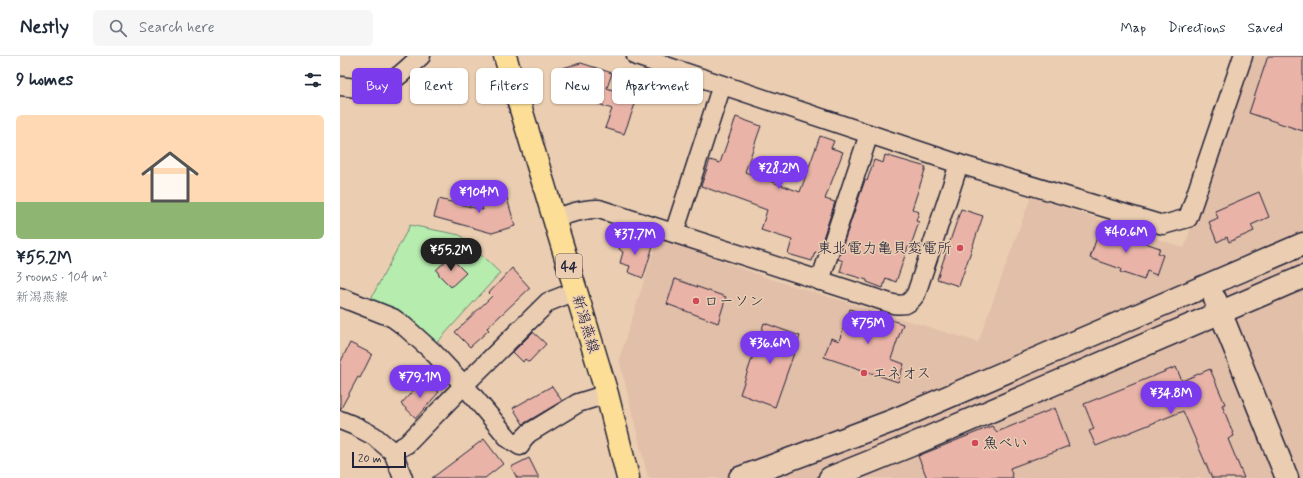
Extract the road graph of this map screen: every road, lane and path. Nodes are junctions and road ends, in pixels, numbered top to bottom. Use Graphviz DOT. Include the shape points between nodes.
graph roads {
  1 [pos="421,56"];
  2 [pos="505,56"];
  3 [pos="636,56"];
  4 [pos="1242,56"];
  5 [pos="722,85"];
  6 [pos="340,86"];
  7 [pos="869,134"];
  8 [pos="959,164"];
  9 [pos="554,218"];
  10 [pos="674,233"];
  11 [pos="1303,244"];
  12 [pos="1303,276"];
  13 [pos="820,281"];
  14 [pos="1209,285"];
  15 [pos="576,291"];
  16 [pos="340,297"];
  17 [pos="1220,313"];
  18 [pos="464,385"];
  19 [pos="607,394"];
  20 [pos="340,420"];
  21 [pos="393,452"];
  22 [pos="403,478"];
  23 [pos="628,478"];
  24 [pos="740,478"];
  25 [pos="830,478"];
  26 [pos="1287,478"];
  1 -- 6 [label="street" via="390,82 380,86"];
  2 -- 9 [label="main road, 新潟燕線 / 44"];
  3 -- 5 [label="street"];
  4 -- 8 [label="street" via="1188,218 1163,225"];
  5 -- 7 [label="street"];
  5 -- 10 [label="street"];
  7 -- 8 [label="street"];
  7 -- 13 [label="street"];
  8 -- 13 [label="street" via="916,294 911,300 903,305 893,304"];
  9 -- 10 [label="street" via="591,208"];
  9 -- 15 [label="main road, 新潟燕線 / 44"];
  10 -- 13 [label="street"];
  11 -- 14 [label="street"];
  12 -- 17 [label="street"];
  14 -- 17 [label="street"];
  14 -- 24 [label="street" via="892,421"];
  15 -- 18 [label="street" via="548,302"];
  15 -- 19 [label="main road, 新潟燕線 / 44"];
  16 -- 18 [label="street" via="393,318 432,351"];
  17 -- 25 [label="street"];
  17 -- 26 [label="street"];
  18 -- 19 [label="street" via="509,439 520,446 530,433 578,403"];
  18 -- 21 [label="street" via="407,444"];
  19 -- 23 [label="main road, 新潟燕線 / 44"];
  20 -- 21 [label="street" via="374,436"];
  21 -- 22 [label="street"];
}
